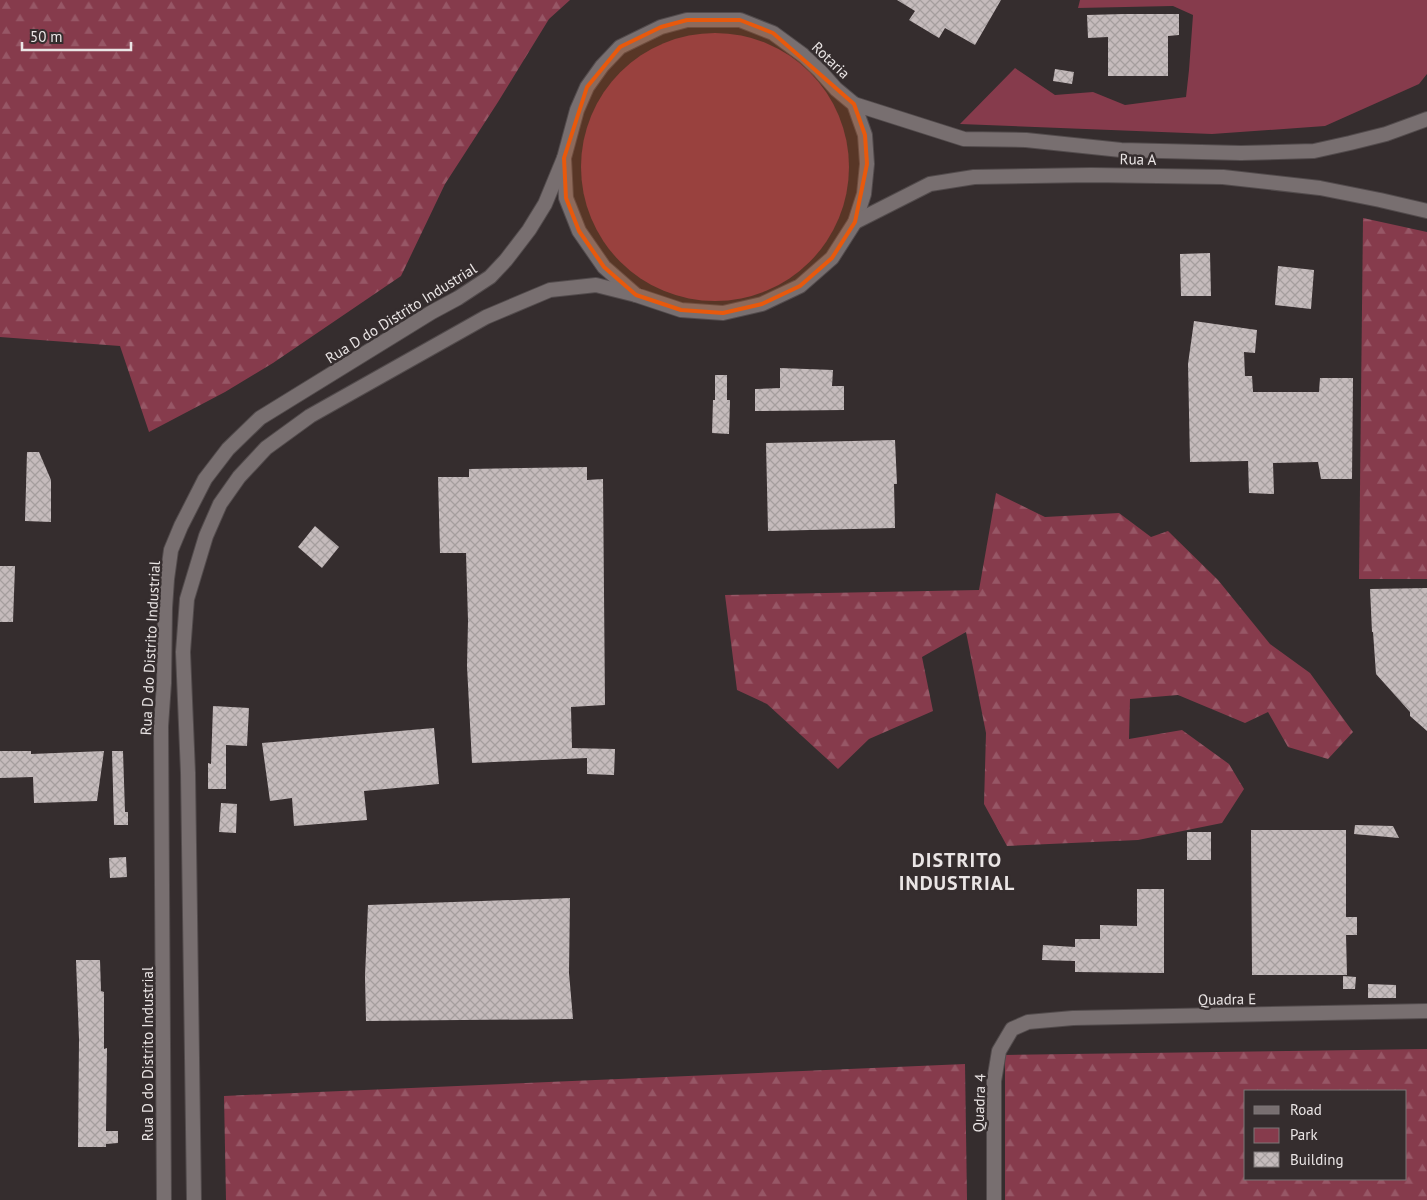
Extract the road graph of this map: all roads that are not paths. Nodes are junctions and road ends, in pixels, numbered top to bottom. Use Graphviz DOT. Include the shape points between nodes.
graph roads {
  1 [pos="854,104"];
  2 [pos="1427,119"];
  3 [pos="564,158"];
  4 [pos="1427,211"];
  5 [pos="855,222"];
  6 [pos="636,295"];
  7 [pos="1427,1011"];
  8 [pos="1028,1022"];
  9 [pos="164,1200"];
  10 [pos="194,1200"];
  11 [pos="994,1200"];
  1 -- 2 [label="street, Rua A" via="964,139 1026,140 1121,150 1314,151 1386,134"];
  1 -- 3 [label="street, Rotaria" via="803,55 774,33 740,20 687,20 661,27 620,47 602,66 576,110"];
  1 -- 5 [label="street, Rotaria" via="865,135 867,164 864,194"];
  3 -- 6 [label="street, Rotaria" via="566,198 580,231 604,267"];
  3 -- 9 [label="street, Rua D do Distrito Industrial" via="545,204 529,230 490,277 260,418 228,449 205,479 181,526 172,550 167,579 161,726"];
  4 -- 5 [label="street, Rua A" via="1320,188 1223,177 1091,174 974,177 930,184"];
  5 -- 6 [label="street, Rotaria" via="832,258 800,286 762,304 723,313 681,310"];
  6 -- 10 [label="street" via="596,285 550,290 486,317 310,416 266,448 220,504 206,536 187,599 183,652 188,773"];
  7 -- 8 [label="street, Quadra E" via="1080,1018"];
  8 -- 11 [label="street, Quadra 4" via="1012,1029 999,1051 994,1081"];
}
